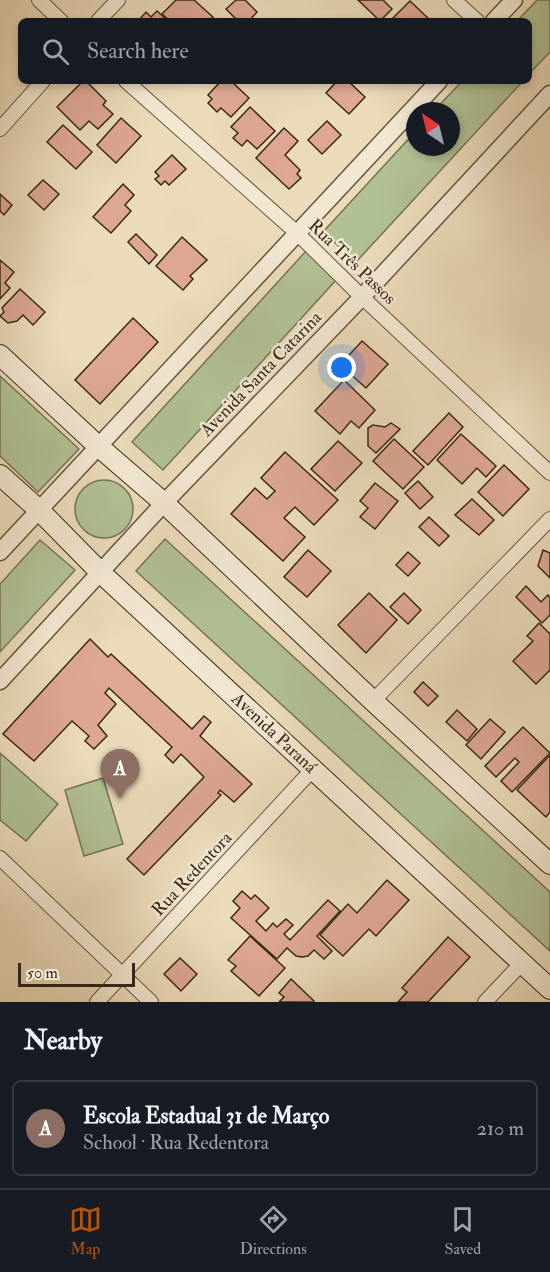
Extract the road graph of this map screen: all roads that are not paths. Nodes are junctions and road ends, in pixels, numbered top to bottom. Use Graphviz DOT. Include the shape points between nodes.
graph roads {
  1 [pos="39,0"];
  2 [pos="118,0"];
  3 [pos="454,0"];
  4 [pos="514,0"];
  5 [pos="58,18"];
  6 [pos="101,18"];
  7 [pos="474,18"];
  8 [pos="497,18"];
  9 [pos="40,84"];
  10 [pos="129,84"];
  11 [pos="435,84"];
  12 [pos="550,94"];
  13 [pos="0,129"];
  14 [pos="297,233"];
  15 [pos="362,297"];
  16 [pos="0,355"];
  17 [pos="98,446"];
  18 [pos="550,473"];
  19 [pos="0,475"];
  20 [pos="164,503"];
  21 [pos="39,510"];
  22 [pos="550,519"];
  23 [pos="0,552"];
  24 [pos="101,573"];
  25 [pos="0,681"];
  26 [pos="373,701"];
  27 [pos="313,770"];
  28 [pos="0,858"];
  29 [pos="550,864"];
  30 [pos="522,963"];
  31 [pos="123,975"];
  32 [pos="550,989"];
  33 [pos="97,1002"];
  34 [pos="151,1002"];
  35 [pos="485,1002"];
  1 -- 5 [label="street"];
  2 -- 6 [label="street"];
  3 -- 7 [label="street"];
  4 -- 8 [label="street"];
  9 -- 13 [label="street"];
  10 -- 14 [label="street, Rua Três Passos"];
  11 -- 14 [label="street"];
  12 -- 15 [label="street, Avenida Santa Catarina"];
  14 -- 15 [label="street, Rua Três Passos"];
  14 -- 17 [label="street"];
  15 -- 18 [label="street, Rua Três Passos"];
  15 -- 20 [label="street, Avenida Santa Catarina"];
  16 -- 17 [label="main road"];
  17 -- 20 [label="main road"];
  17 -- 21 [label="street"];
  19 -- 21 [label="main road, Avenida Paraná"];
  20 -- 24 [label="street, Avenida Santa Catarina"];
  20 -- 26 [label="main road"];
  21 -- 23 [label="street"];
  21 -- 24 [label="main road, Avenida Paraná"];
  22 -- 26 [label="street"];
  24 -- 25 [label="street, Avenida Santa Catarina"];
  24 -- 27 [label="main road, Avenida Paraná"];
  26 -- 29 [label="main road"];
  27 -- 30 [label="main road, Avenida Paraná"];
  27 -- 31 [label="street, Rua Redentora"];
  28 -- 31 [label="street"];
  30 -- 32 [label="main road, Avenida Paraná"];
  30 -- 35 [label="street"];
  31 -- 33 [label="street, Rua Redentora"];
  31 -- 34 [label="street"];
}
